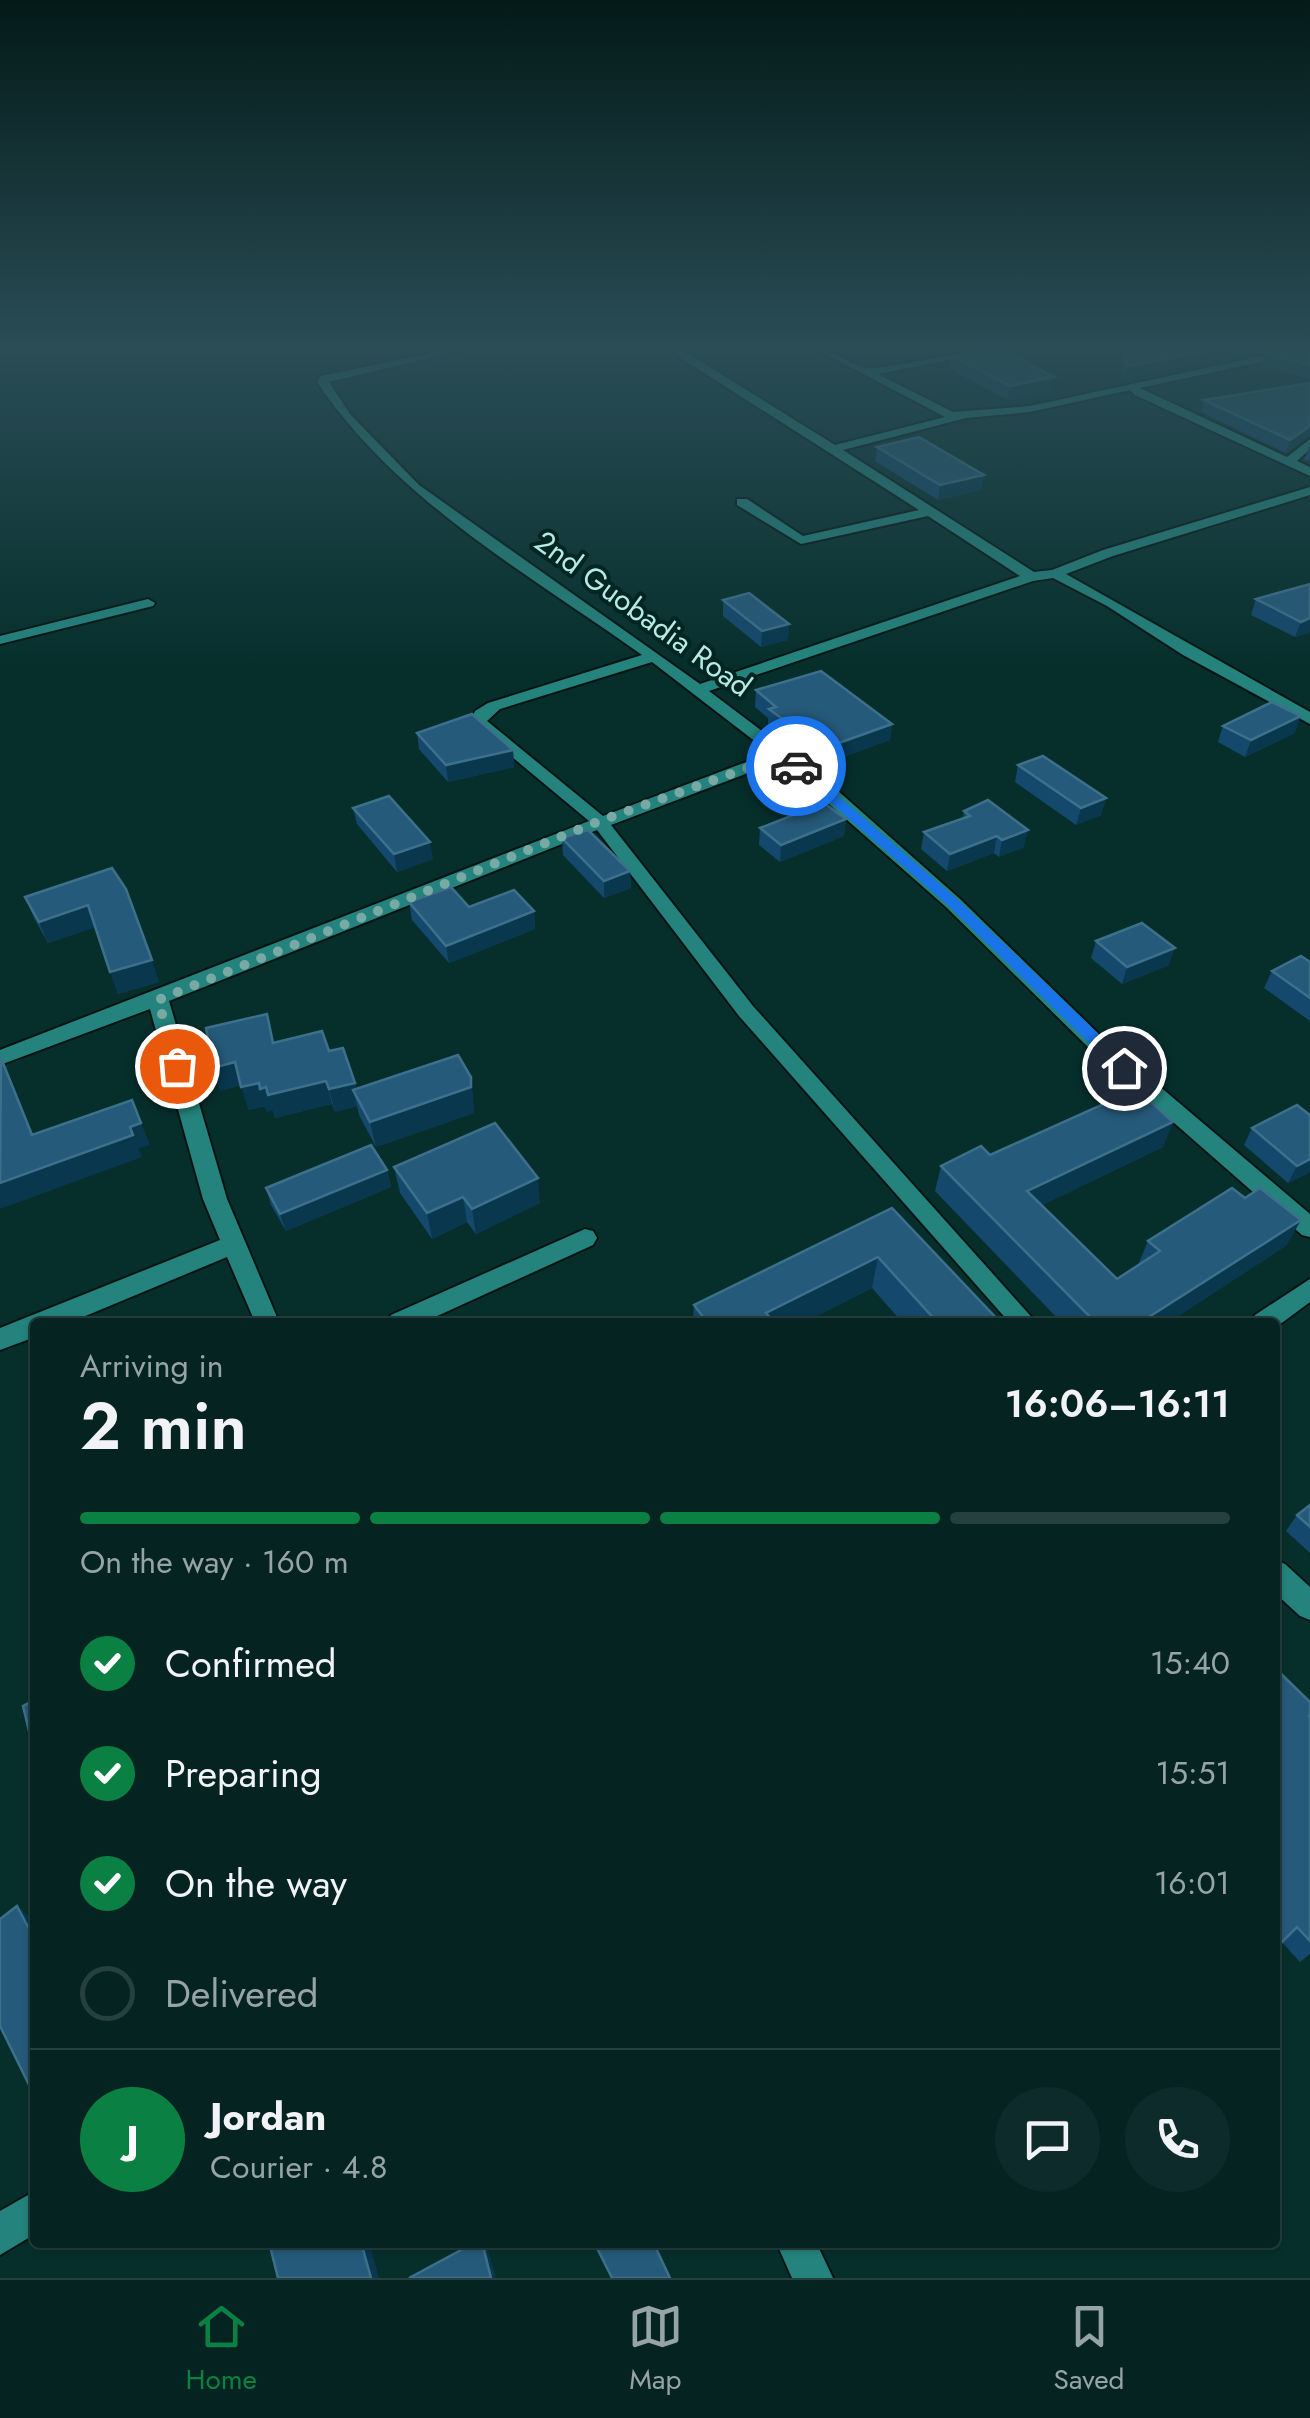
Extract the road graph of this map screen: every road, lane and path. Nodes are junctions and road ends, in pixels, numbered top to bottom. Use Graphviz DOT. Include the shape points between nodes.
graph roads {
  1 [pos="384,455"];
  2 [pos="844,455"];
  3 [pos="1274,455"];
  4 [pos="1298,455"];
  5 [pos="1291,463"];
  6 [pos="1310,472"];
  7 [pos="1310,491"];
  8 [pos="742,502"];
  9 [pos="933,511"];
  10 [pos="1055,574"];
  11 [pos="1031,577"];
  12 [pos="148,604"];
  13 [pos="0,640"];
  14 [pos="654,656"];
  15 [pos="699,690"];
  16 [pos="1310,719"];
  17 [pos="781,756"];
  18 [pos="600,821"];
  19 [pos="158,1000"];
  20 [pos="0,1058"];
  21 [pos="1310,1228"];
  22 [pos="584,1238"];
  23 [pos="234,1244"];
  24 [pos="1310,1289"];
  25 [pos="56,1318"];
  26 [pos="265,1318"];
  27 [pos="409,1318"];
  28 [pos="1020,1318"];
  29 [pos="1270,1318"];
  30 [pos="30,1328"];
  31 [pos="0,1339"];
  32 [pos="1280,1579"];
  33 [pos="1310,1606"];
  34 [pos="30,2214"];
  35 [pos="0,2235"];
  36 [pos="798,2248"];
  37 [pos="813,2278"];
  1 -- 14 [label="street, 2nd Guobadia Road" via="415,488"];
  2 -- 9 [label="street"];
  3 -- 5 [label="street"];
  4 -- 5 [label="street"];
  5 -- 6 [label="street"];
  7 -- 10 [label="street"];
  8 -- 9 [label="street" via="801,540"];
  9 -- 11 [label="street"];
  10 -- 11 [label="street"];
  10 -- 16 [label="street"];
  11 -- 15 [label="street"];
  12 -- 13 [label="street"];
  14 -- 15 [label="street, 2nd Guobadia Road"];
  14 -- 18 [label="street" via="494,706 478,722"];
  15 -- 17 [label="street, 2nd Guobadia Road"];
  17 -- 18 [label="street"];
  17 -- 21 [label="street, 2nd Guobadia Road" via="954,903 1098,1045"];
  18 -- 19 [label="street"];
  18 -- 28 [label="street" via="746,1012"];
  19 -- 20 [label="street"];
  19 -- 23 [label="street"];
  22 -- 27 [label="street"];
  23 -- 25 [label="street"];
  23 -- 26 [label="street"];
  24 -- 29 [label="street"];
  30 -- 31 [label="street"];
  32 -- 33 [label="street"];
  34 -- 35 [label="street"];
  36 -- 37 [label="street"];
}
